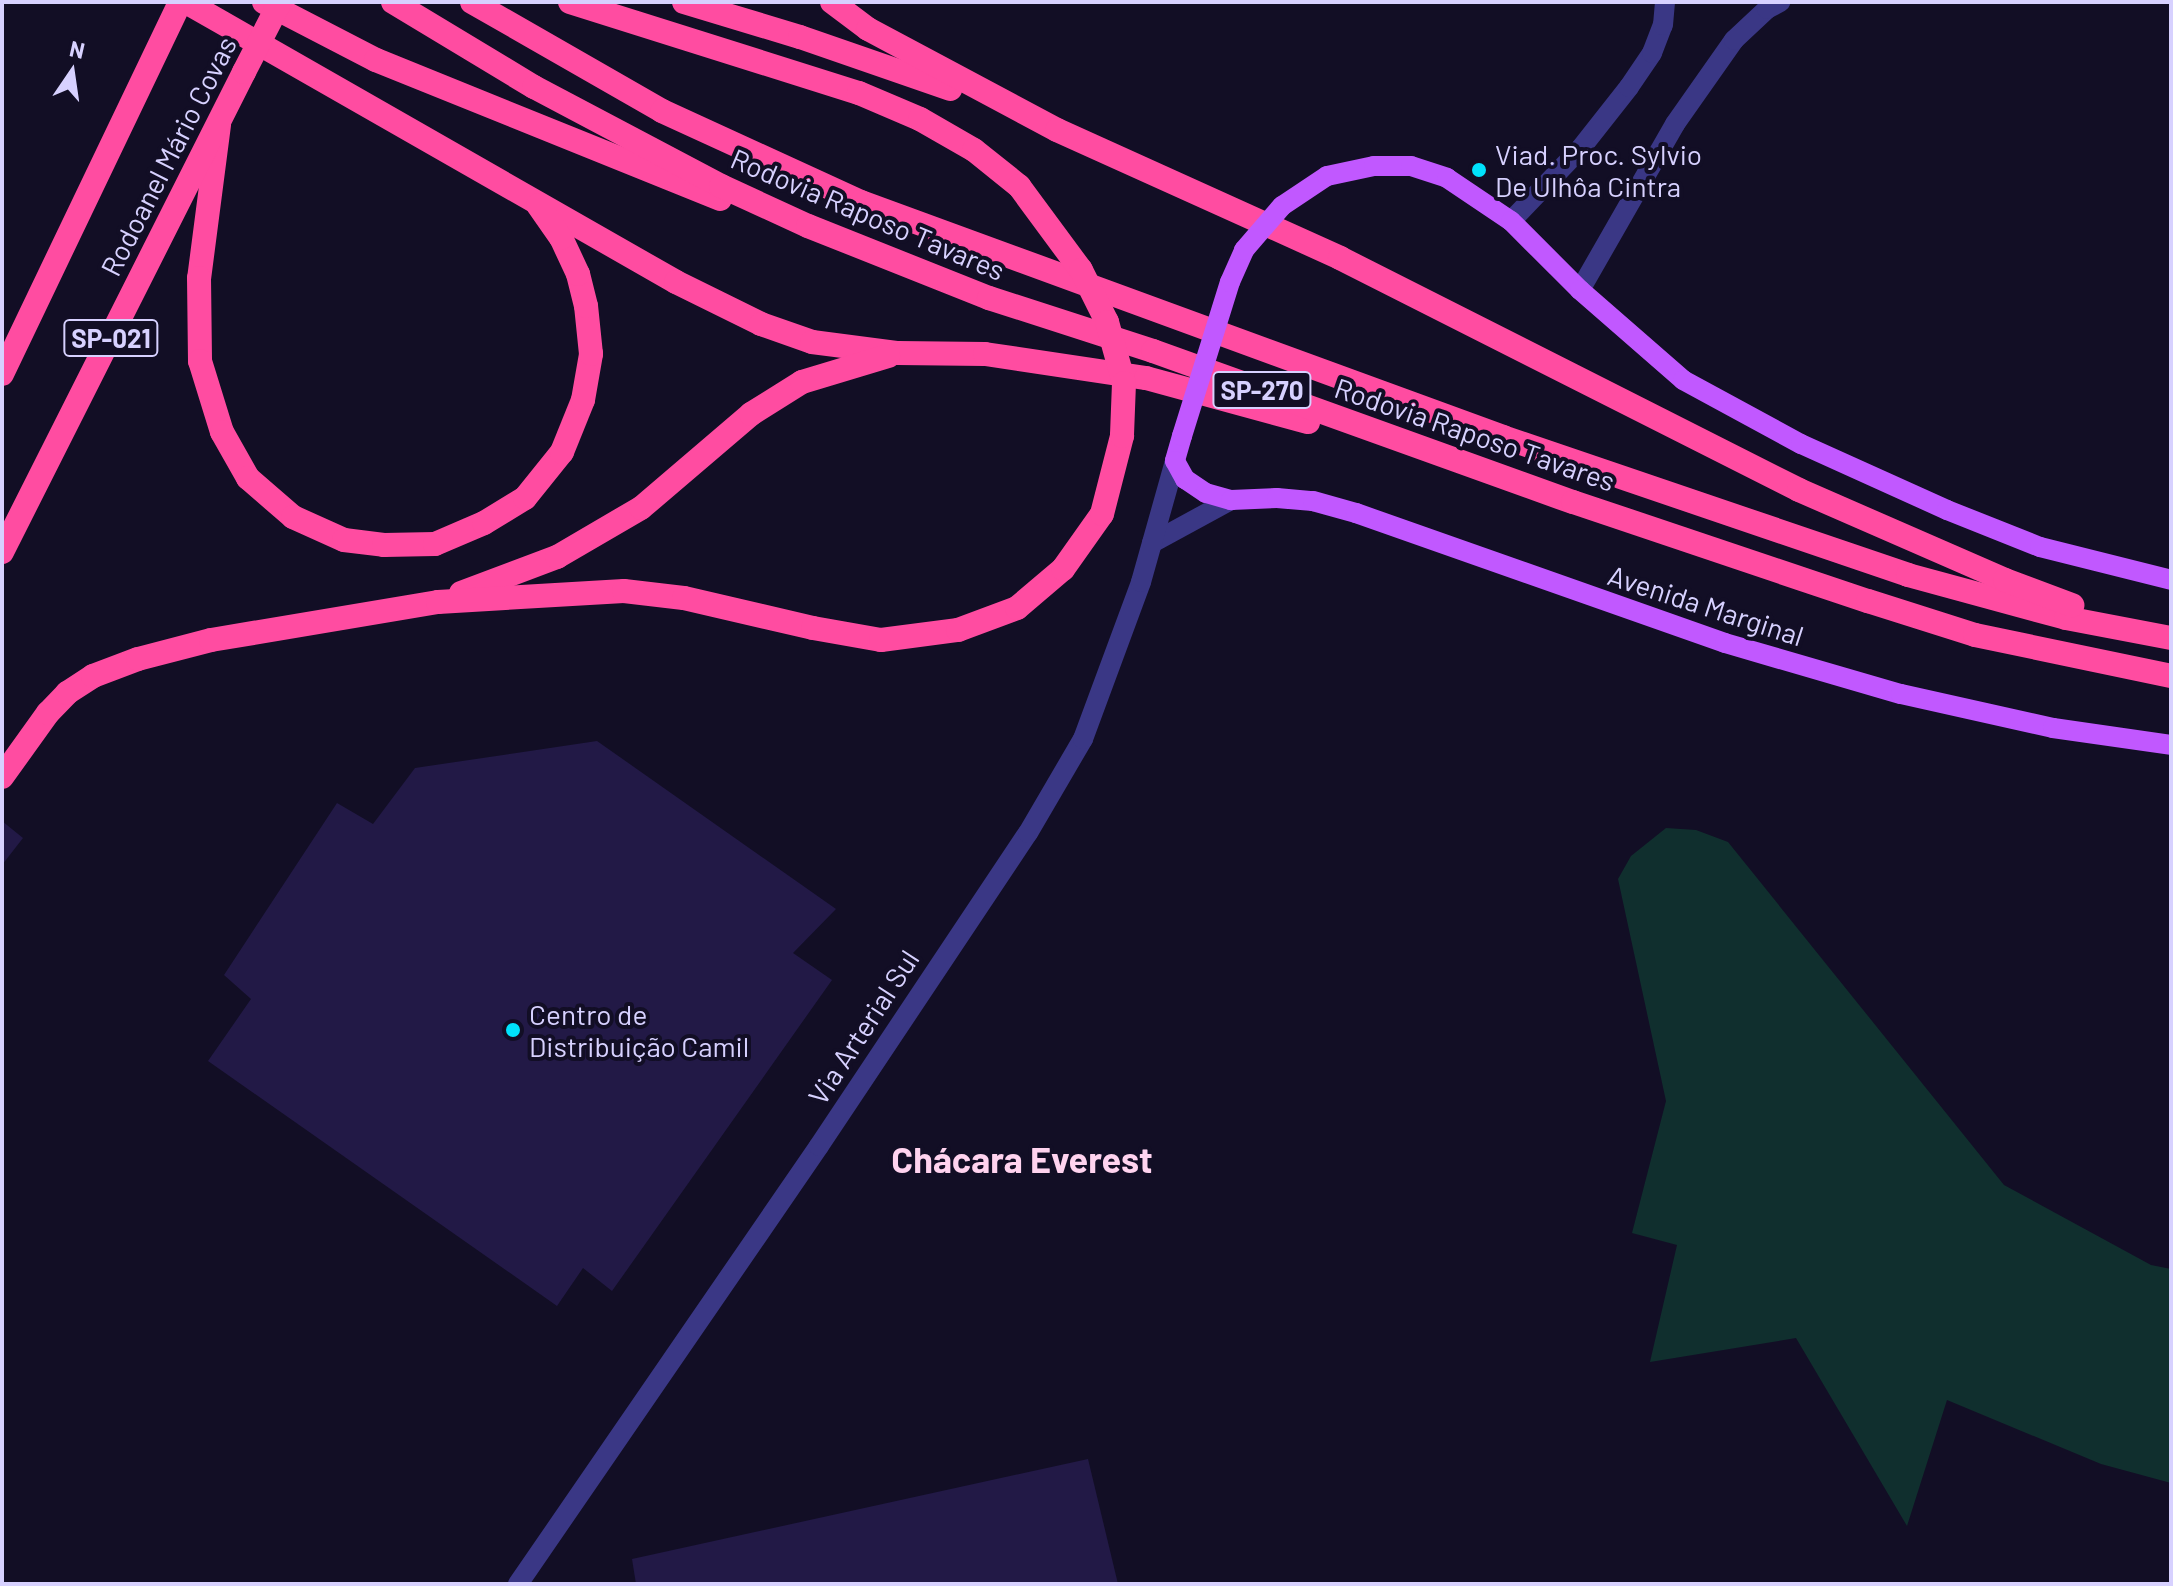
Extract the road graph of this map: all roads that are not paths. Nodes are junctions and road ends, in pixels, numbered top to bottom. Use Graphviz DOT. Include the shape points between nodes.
graph roads {
  1 [pos="183,2"];
  2 [pos="264,2"];
  3 [pos="280,2"];
  4 [pos="393,2"];
  5 [pos="472,2"];
  6 [pos="570,2"];
  7 [pos="684,2"];
  8 [pos="832,2"];
  9 [pos="1665,2"];
  10 [pos="1780,2"];
  11 [pos="219,125"];
  12 [pos="1057,130"];
  13 [pos="532,197"];
  14 [pos="1511,221"];
  15 [pos="808,226"];
  16 [pos="1580,290"];
  17 [pos="898,353"];
  18 [pos="2,374"];
  19 [pos="1175,461"];
  20 [pos="1499,475"];
  21 [pos="1231,500"];
  22 [pos="1152,543"];
  23 [pos="2,552"];
  24 [pos="2171,580"];
  25 [pos="438,602"];
  26 [pos="2164,637"];
  27 [pos="2171,676"];
  28 [pos="2171,745"];
  29 [pos="2,777"];
  30 [pos="518,1584"];
  1 -- 13 [label="highway"];
  1 -- 18 [label="highway, Rodoanel Mário Covas / SP-021"];
  2 -- 15 [label="highway" via="376,60 665,179"];
  3 -- 11 [label="highway, Rodoanel Mário Covas / SP-021, bridge"];
  4 -- 15 [label="highway, Rodovia Raposo Tavares / SP-270" via="601,124"];
  5 -- 26 [label="highway, Rodovia Raposo Tavares / SP-270" via="662,111 861,202 1503,437 1908,575 2066,618"];
  6 -- 25 [label="highway, bridge" via="859,93 974,150 1019,186 1081,270 1107,322 1124,383 1122,436 1102,514 1063,569 1017,608 958,630 881,640 684,598 624,591"];
  7 -- 12 [label="highway" via="890,67"];
  8 -- 12 [label="highway" via="868,29"];
  9 -- 14 [label="street" via="1658,39 1629,87 1581,148"];
  10 -- 16 [label="street" via="1734,40 1675,124"];
  11 -- 13 [label="highway" via="199,278 200,361 222,432 248,478 293,517 344,540 435,544 525,498 562,452 583,400 591,354 586,306 561,238"];
  11 -- 23 [label="highway, Rodoanel Mário Covas / SP-021"];
  12 -- 26 [label="highway" via="1340,258 1799,490 2005,580"];
  13 -- 17 [label="highway" via="676,282 761,324 812,342"];
  14 -- 16 [label="main road"];
  14 -- 19 [label="main road, bridge" via="1447,178 1411,166 1374,166 1327,176 1282,206 1244,250 1230,282"];
  15 -- 20 [label="highway, Rodovia Raposo Tavares / SP-270" via="989,298"];
  16 -- 24 [label="main road" via="1683,380 1801,444 2040,547"];
  17 -- 20 [label="highway" via="985,354 1146,378"];
  17 -- 25 [label="highway" via="802,382 751,414 641,508 557,557"];
  19 -- 21 [label="main road, Avenida Marginal" via="1194,487"];
  19 -- 22 [label="street, Via Arterial Sul"];
  20 -- 27 [label="highway, Rodovia Raposo Tavares / SP-270" via="1975,635"];
  21 -- 22 [label="street, Avenida Marginal"];
  21 -- 28 [label="main road, Avenida Marginal" via="1313,501 1829,674 2053,728"];
  22 -- 30 [label="street, Via Arterial Sul" via="1083,739 1028,833"];
  25 -- 29 [label="highway" via="211,640 93,676 48,713"];
}
